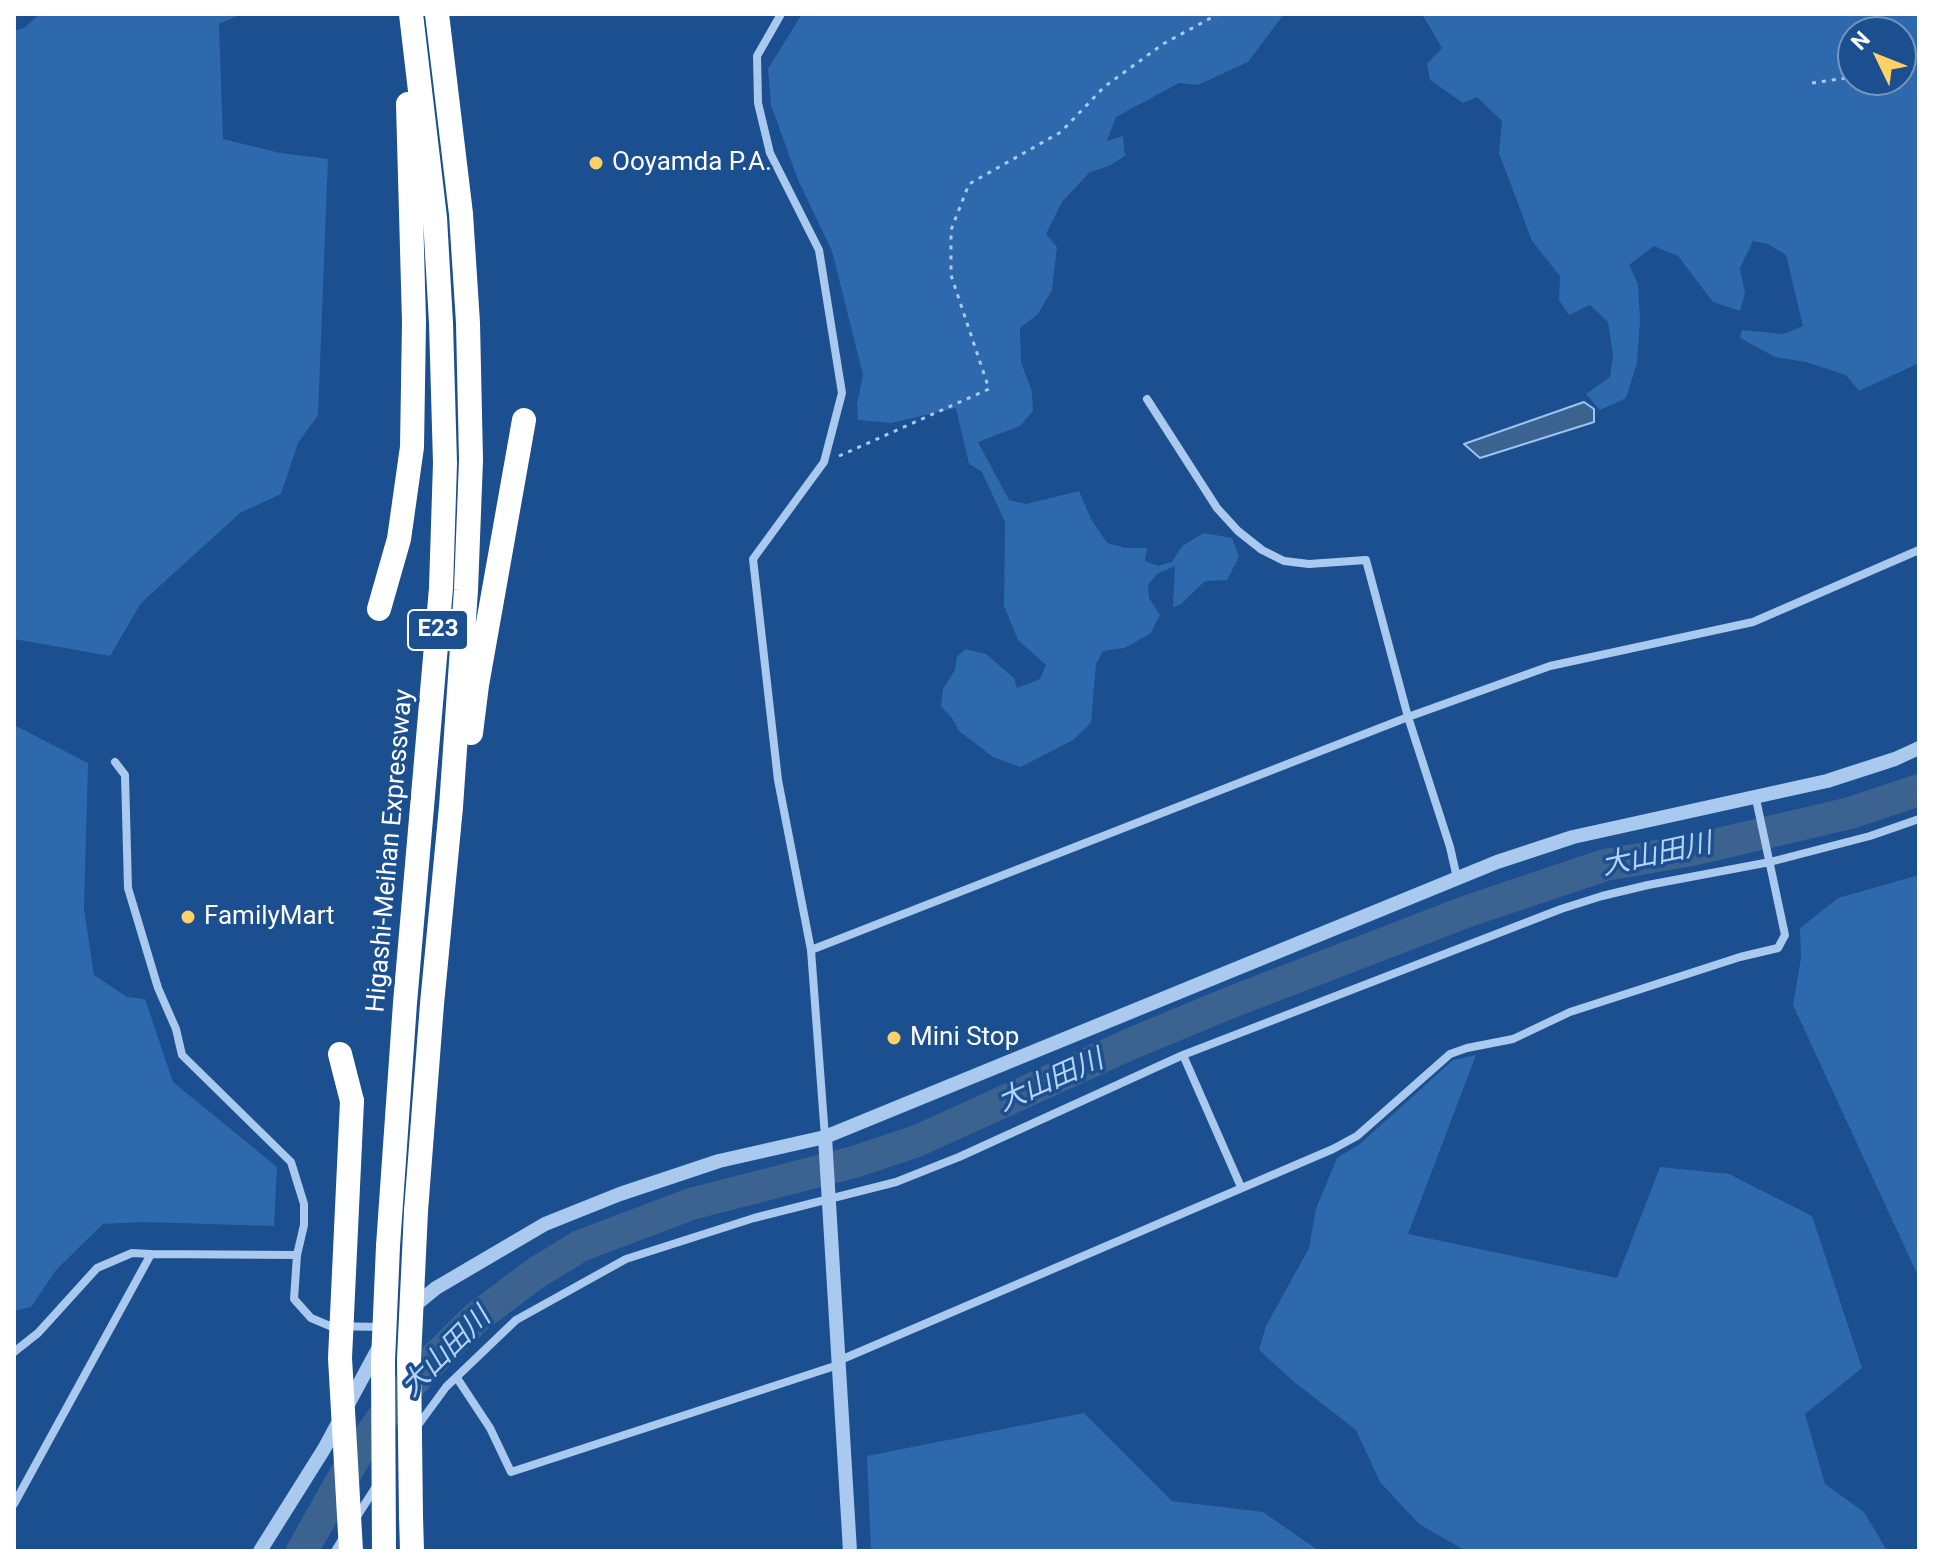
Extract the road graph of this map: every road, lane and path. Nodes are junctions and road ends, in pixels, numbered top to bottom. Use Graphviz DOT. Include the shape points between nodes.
graph roads {
  1 [pos="408,14"];
  2 [pos="437,14"];
  3 [pos="781,14"];
  4 [pos="1218,14"];
  5 [pos="1837,79"];
  6 [pos="1812,83"];
  7 [pos="1147,399"];
  8 [pos="524,420"];
  9 [pos="824,462"];
  10 [pos="1919,550"];
  11 [pos="379,609"];
  12 [pos="1408,717"];
  13 [pos="1919,748"];
  14 [pos="115,762"];
  15 [pos="1756,799"];
  16 [pos="451,807"];
  17 [pos="1919,819"];
  18 [pos="1770,862"];
  19 [pos="1457,878"];
  20 [pos="811,950"];
  21 [pos="340,1054"];
  22 [pos="1183,1055"];
  23 [pos="825,1140"];
  24 [pos="1241,1187"];
  25 [pos="829,1196"];
  26 [pos="151,1254"];
  27 [pos="297,1255"];
  28 [pos="389,1327"];
  29 [pos="14,1352"];
  30 [pos="838,1363"];
  31 [pos="457,1378"];
  32 [pos="404,1445"];
  33 [pos="395,1457"];
  34 [pos="14,1504"];
  35 [pos="260,1551"];
  36 [pos="335,1551"];
  37 [pos="351,1551"];
  38 [pos="384,1551"];
  39 [pos="412,1551"];
  40 [pos="850,1551"];
  1 -- 11 [label="highway" via="412,447 399,539"];
  1 -- 38 [label="highway, Higashi-Meihan Expressway / E23, bridge" via="435,218 445,463 441,588 388,1246"];
  2 -- 16 [label="highway, Higashi-Meihan Expressway / E23" via="461,214 471,444"];
  3 -- 9 [label="street" via="757,56 758,103 770,153 819,250 842,393"];
  4 -- 9 [label="path" via="1163,44 1104,87 1061,132 969,184 951,230 951,275 989,389"];
  5 -- 6 [label="path"];
  7 -- 12 [label="street" via="1217,508 1262,550 1284,561 1309,564 1366,560"];
  8 -- 16 [label="highway" via="467,764"];
  9 -- 20 [label="street" via="753,559 778,780"];
  10 -- 12 [label="street" via="1753,622 1550,666"];
  12 -- 19 [label="street"];
  12 -- 20 [label="street"];
  13 -- 15 [label="street" via="1827,781"];
  14 -- 27 [label="street" via="125,775 128,888 182,1055 291,1162 304,1204"];
  15 -- 18 [label="street"];
  15 -- 19 [label="street" via="1573,837"];
  16 -- 39 [label="highway, Higashi-Meihan Expressway / E23, bridge" via="416,1211 409,1359"];
  17 -- 18 [label="street"];
  18 -- 22 [label="street" via="1602,896"];
  18 -- 24 [label="street" via="1785,935 1778,948 1570,1012 1513,1039 1450,1054 1357,1136"];
  19 -- 23 [label="street"];
  20 -- 23 [label="street"];
  21 -- 37 [label="highway, bridge" via="352,1101 340,1358"];
  22 -- 24 [label="street"];
  22 -- 25 [label="street" via="959,1157 896,1182"];
  23 -- 25 [label="street"];
  23 -- 28 [label="street" via="719,1161 545,1224 436,1288"];
  24 -- 30 [label="street"];
  25 -- 30 [label="street"];
  25 -- 31 [label="street" via="626,1259 516,1320"];
  26 -- 27 [label="street"];
  26 -- 29 [label="street" via="132,1253 97,1268"];
  26 -- 34 [label="street"];
  27 -- 28 [label="street" via="294,1299 311,1318 330,1326"];
  28 -- 35 [label="street" via="324,1449"];
  30 -- 31 [label="street" via="511,1472"];
  30 -- 40 [label="street"];
  31 -- 32 [label="street"];
  33 -- 36 [label="street"];
}
